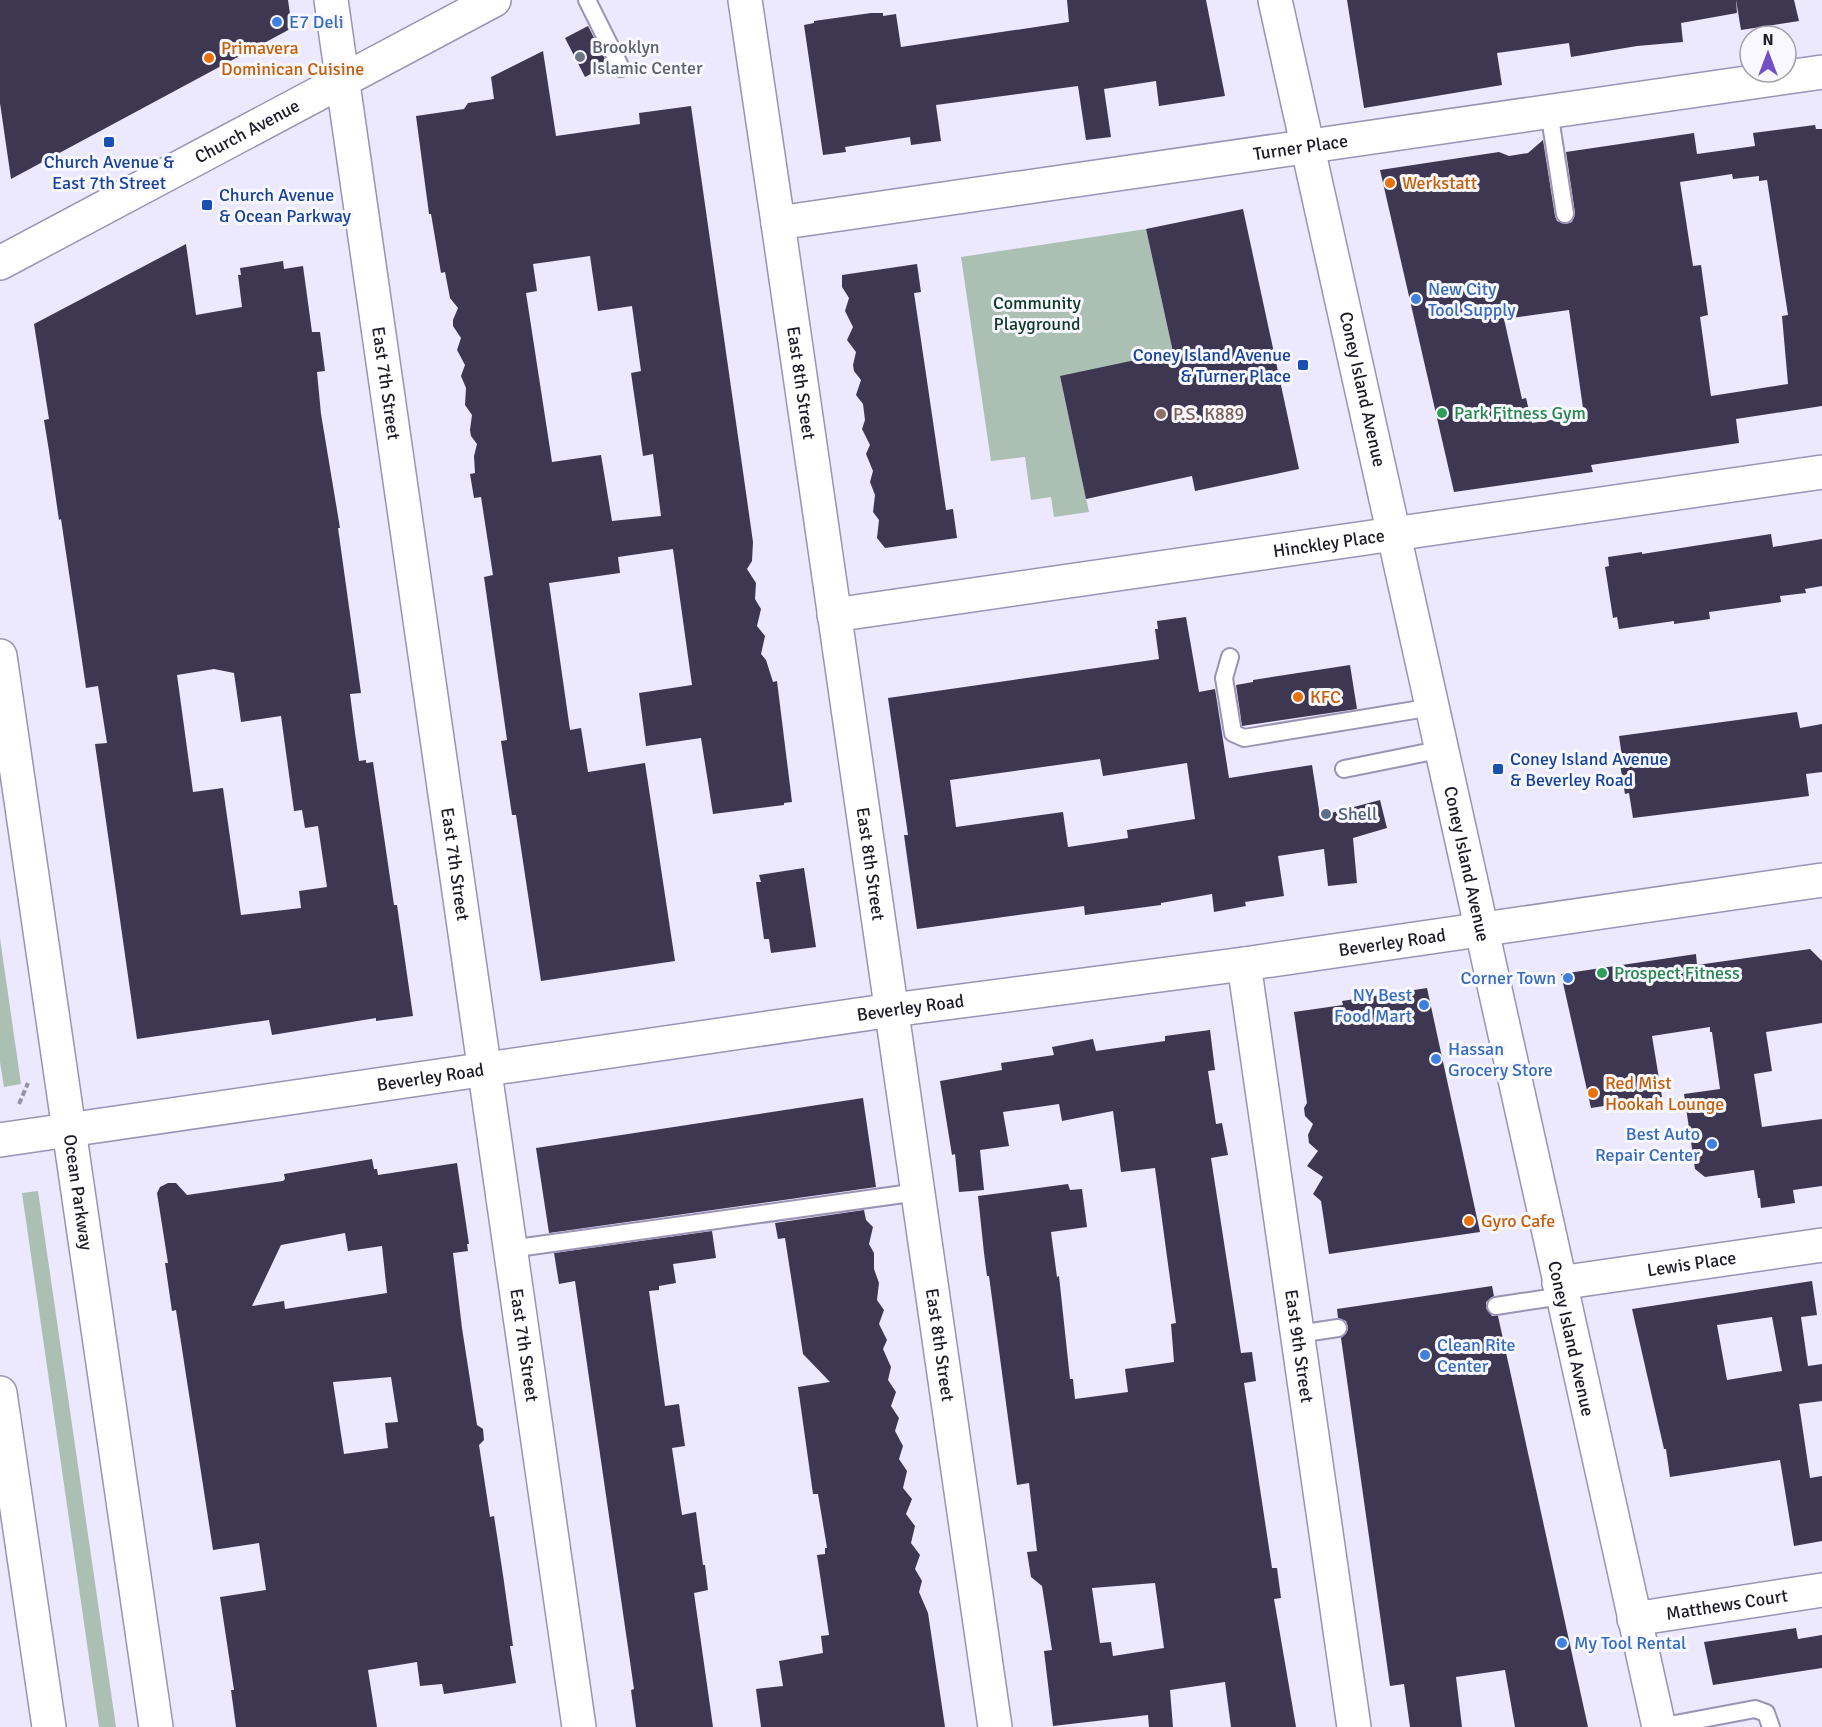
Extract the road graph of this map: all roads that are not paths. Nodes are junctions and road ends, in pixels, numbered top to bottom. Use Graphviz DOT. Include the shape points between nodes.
graph roads {
  1 [pos="331,0"];
  2 [pos="494,0"];
  3 [pos="587,0"];
  4 [pos="744,0"];
  5 [pos="1275,0"];
  6 [pos="621,68"];
  7 [pos="1822,72"];
  8 [pos="342,81"];
  9 [pos="1549,111"];
  10 [pos="1309,147"];
  11 [pos="1565,214"];
  12 [pos="778,223"];
  13 [pos="0,262"];
  14 [pos="1822,472"];
  15 [pos="1395,534"];
  16 [pos="834,615"];
  17 [pos="0,656"];
  18 [pos="1230,657"];
  19 [pos="1433,706"];
  20 [pos="1443,749"];
  21 [pos="1344,769"];
  22 [pos="1822,880"];
  23 [pos="1482,929"];
  24 [pos="1244,964"];
  25 [pos="892,1010"];
  26 [pos="484,1070"];
  27 [pos="69,1130"];
  28 [pos="0,1140"];
  29 [pos="918,1192"];
  30 [pos="1822,1245"];
  31 [pos="510,1250"];
  32 [pos="1560,1289"];
  33 [pos="1496,1306"];
  34 [pos="1338,1329"];
  35 [pos="1298,1334"];
  36 [pos="0,1393"];
  37 [pos="1822,1590"];
  38 [pos="1634,1619"];
  39 [pos="48,1727"];
  40 [pos="156,1727"];
  41 [pos="579,1727"];
  42 [pos="995,1727"];
  43 [pos="1354,1727"];
  44 [pos="1659,1727"];
  45 [pos="1771,1727"];
  1 -- 8 [label="main road, East 7th Street"];
  2 -- 8 [label="main road, Church Avenue"];
  3 -- 6 [label="lane"];
  4 -- 12 [label="main road, East 8th Street"];
  5 -- 10 [label="main road, Coney Island Avenue"];
  7 -- 9 [label="main road, Turner Place"];
  8 -- 13 [label="main road, Church Avenue"];
  8 -- 26 [label="main road, East 7th Street"];
  9 -- 10 [label="main road, Turner Place"];
  9 -- 11 [label="lane"];
  10 -- 12 [label="main road, Turner Place"];
  10 -- 15 [label="main road, Coney Island Avenue"];
  12 -- 16 [label="main road, East 8th Street"];
  14 -- 15 [label="main road, Hinckley Place"];
  15 -- 16 [label="main road, Hinckley Place"];
  15 -- 19 [label="main road, Coney Island Avenue"];
  16 -- 25 [label="main road, East 8th Street"];
  17 -- 27 [label="main road, Ocean Parkway"];
  18 -- 19 [label="lane" via="1224,678 1233,733 1244,738"];
  19 -- 20 [label="main road, Coney Island Avenue"];
  20 -- 21 [label="lane"];
  20 -- 23 [label="main road, Coney Island Avenue"];
  22 -- 23 [label="main road, Beverley Road"];
  23 -- 24 [label="main road, Beverley Road"];
  23 -- 32 [label="main road, Coney Island Avenue"];
  24 -- 25 [label="main road, Beverley Road"];
  24 -- 35 [label="main road, East 9th Street"];
  25 -- 26 [label="main road, Beverley Road"];
  25 -- 29 [label="main road, East 8th Street"];
  26 -- 27 [label="main road, Beverley Road"];
  26 -- 31 [label="main road, East 7th Street"];
  27 -- 28 [label="main road, Beverley Road"];
  27 -- 40 [label="main road, Ocean Parkway"];
  29 -- 31 [label="lane"];
  29 -- 42 [label="main road, East 8th Street"];
  30 -- 32 [label="main road, Lewis Place"];
  31 -- 41 [label="main road, East 7th Street"];
  32 -- 33 [label="lane"];
  32 -- 38 [label="main road, Coney Island Avenue"];
  34 -- 35 [label="lane"];
  35 -- 43 [label="main road, East 9th Street"];
  36 -- 39 [label="main road"];
  37 -- 38 [label="main road, Matthews Court"];
  38 -- 44 [label="main road, Coney Island Avenue"];
  44 -- 45 [label="lane" via="1755,1709 1766,1713"];
}
